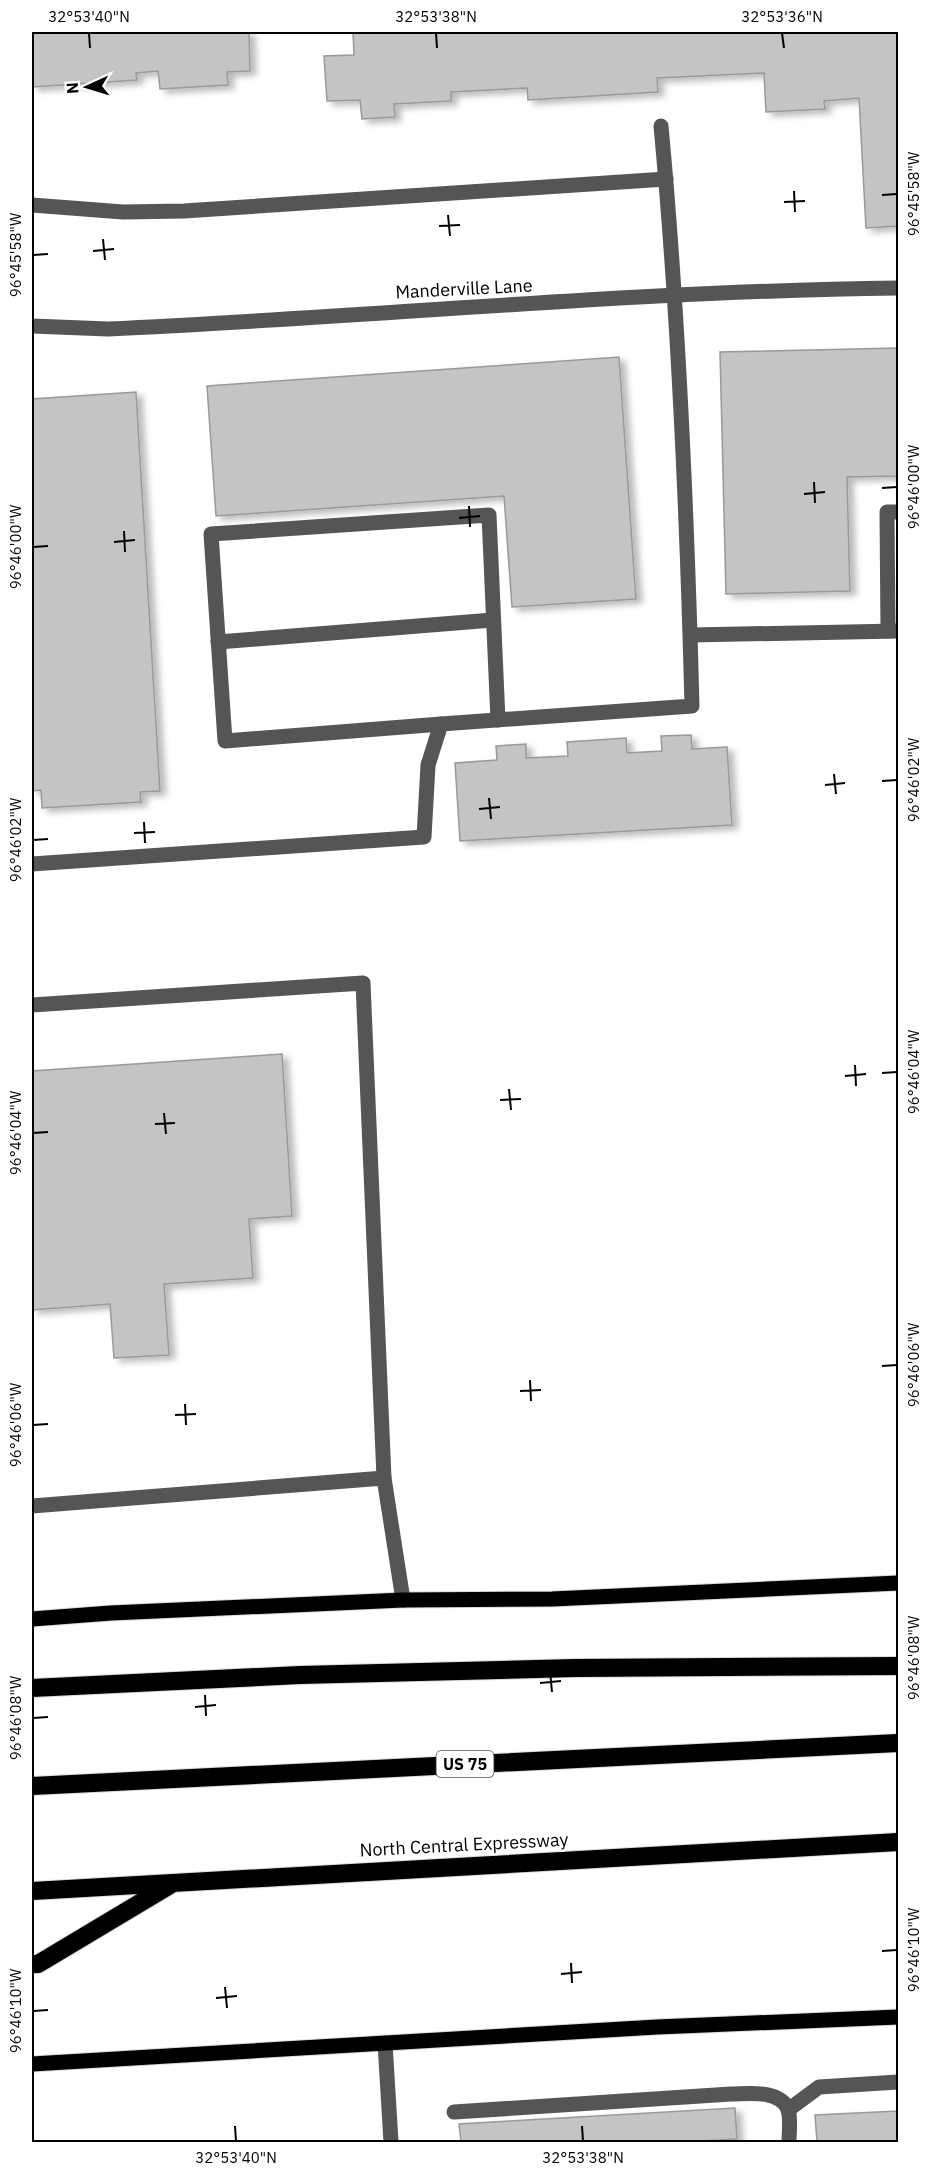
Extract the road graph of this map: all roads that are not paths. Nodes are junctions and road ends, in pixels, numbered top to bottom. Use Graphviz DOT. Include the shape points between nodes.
graph roads {
  1 [pos="661,126"];
  2 [pos="666,179"];
  3 [pos="32,205"];
  4 [pos="898,288"];
  5 [pos="675,295"];
  6 [pos="32,326"];
  7 [pos="898,512"];
  8 [pos="493,620"];
  9 [pos="893,631"];
  10 [pos="691,635"];
  11 [pos="218,642"];
  12 [pos="498,720"];
  13 [pos="441,724"];
  14 [pos="32,864"];
  15 [pos="32,1005"];
  16 [pos="384,1478"];
  17 [pos="32,1506"];
  18 [pos="898,1583"];
  19 [pos="403,1600"];
  20 [pos="32,1619"];
  21 [pos="898,1666"];
  22 [pos="32,1688"];
  23 [pos="898,1743"];
  24 [pos="32,1786"];
  25 [pos="898,1842"];
  26 [pos="173,1883"];
  27 [pos="32,1891"];
  28 [pos="32,1964"];
  29 [pos="898,2017"];
  30 [pos="385,2043"];
  31 [pos="32,2064"];
  32 [pos="898,2082"];
  33 [pos="788,2110"];
  34 [pos="454,2112"];
  35 [pos="391,2142"];
  36 [pos="789,2142"];
  1 -- 2 [label="street"];
  2 -- 3 [label="street" via="184,211 123,212"];
  2 -- 5 [label="street"];
  4 -- 5 [label="street, Manderville Lane"];
  5 -- 6 [label="street, Manderville Lane" via="154,327"];
  5 -- 10 [label="street"];
  7 -- 9 [label="street" via="887,512"];
  8 -- 11 [label="street"];
  8 -- 11 [label="street" via="489,515 212,534"];
  8 -- 12 [label="street"];
  9 -- 10 [label="street"];
  10 -- 12 [label="street" via="692,706"];
  11 -- 13 [label="street" via="225,741"];
  12 -- 13 [label="street"];
  13 -- 14 [label="street" via="428,765 424,837"];
  15 -- 16 [label="street" via="363,983"];
  16 -- 17 [label="street"];
  16 -- 19 [label="street"];
  18 -- 19 [label="main road" via="552,1599"];
  19 -- 20 [label="main road"];
  21 -- 22 [label="highway" via="587,1667"];
  23 -- 24 [label="highway, US 75"];
  25 -- 26 [label="highway, North Central Expressway"];
  26 -- 27 [label="highway, North Central Expressway"];
  26 -- 28 [label="highway"];
  29 -- 30 [label="main road"];
  30 -- 31 [label="main road"];
  30 -- 35 [label="street"];
  32 -- 33 [label="street" via="819,2087"];
  33 -- 34 [label="street" via="771,2095 751,2094"];
  33 -- 36 [label="street"];
}
